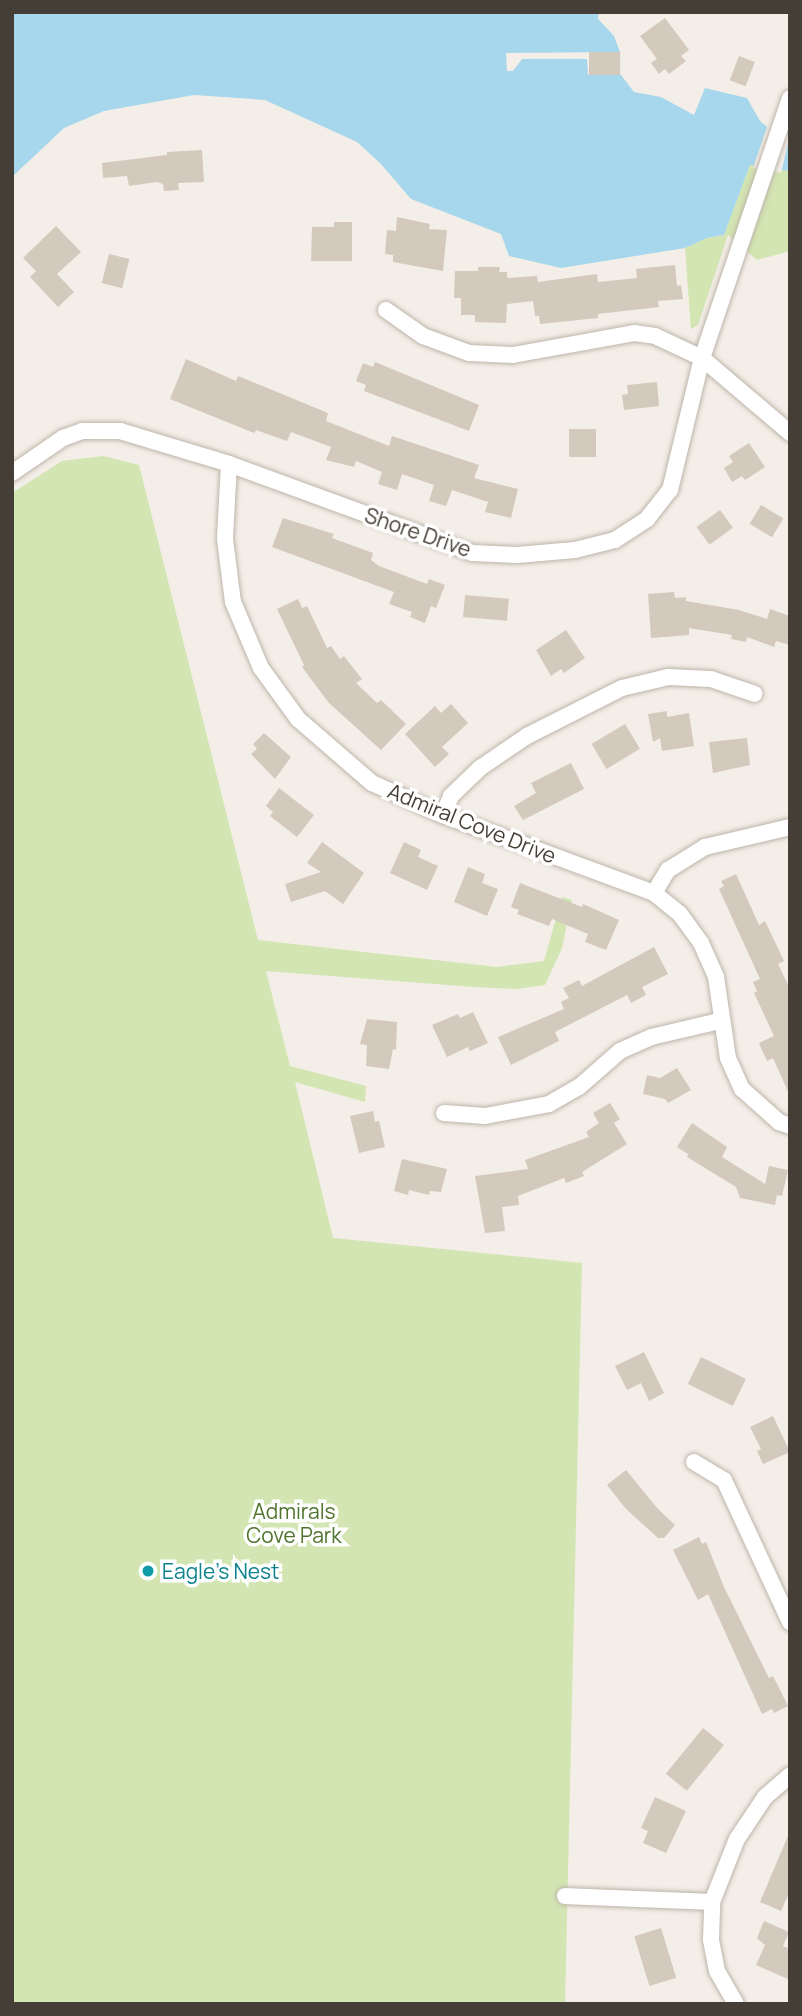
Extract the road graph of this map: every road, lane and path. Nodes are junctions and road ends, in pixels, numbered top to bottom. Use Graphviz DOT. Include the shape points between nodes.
graph roads {
  1 [pos="789,101"];
  2 [pos="386,310"];
  3 [pos="702,358"];
  4 [pos="790,433"];
  5 [pos="229,464"];
  6 [pos="12,474"];
  7 [pos="755,694"];
  8 [pos="443,815"];
  9 [pos="790,827"];
  10 [pos="654,893"];
  11 [pos="720,1021"];
  12 [pos="444,1113"];
  13 [pos="790,1126"];
  14 [pos="694,1462"];
  15 [pos="790,1622"];
  16 [pos="790,1775"];
  17 [pos="565,1896"];
  18 [pos="712,1902"];
  19 [pos="736,2004"];
  1 -- 3 [label="street, Shore Drive"];
  2 -- 3 [label="street" via="423,336 469,353 513,355 635,333 655,336"];
  3 -- 4 [label="street"];
  3 -- 5 [label="street, Shore Drive" via="670,490 647,519 615,540 575,550 472,553"];
  5 -- 6 [label="street, Shore Drive" via="101,429 63,438"];
  5 -- 8 [label="street, Admiral Cove Drive" via="225,539 233,602 261,668 298,719 372,783"];
  7 -- 8 [label="street" via="711,679 668,677 622,688 527,736 481,768 451,796"];
  8 -- 10 [label="street, Admiral Cove Drive"];
  9 -- 10 [label="street" via="705,847 668,870"];
  10 -- 11 [label="street, Admiral Cove Drive" via="680,914 701,943 716,977"];
  11 -- 12 [label="street" via="652,1037 620,1051 579,1087 550,1104 485,1116"];
  11 -- 13 [label="street, Admiral Cove Drive" via="727,1058 742,1089 779,1122"];
  14 -- 15 [label="street" via="724,1480"];
  16 -- 18 [label="street" via="765,1797 737,1839"];
  17 -- 18 [label="street"];
  18 -- 19 [label="street" via="711,1939 717,1971"];
}
